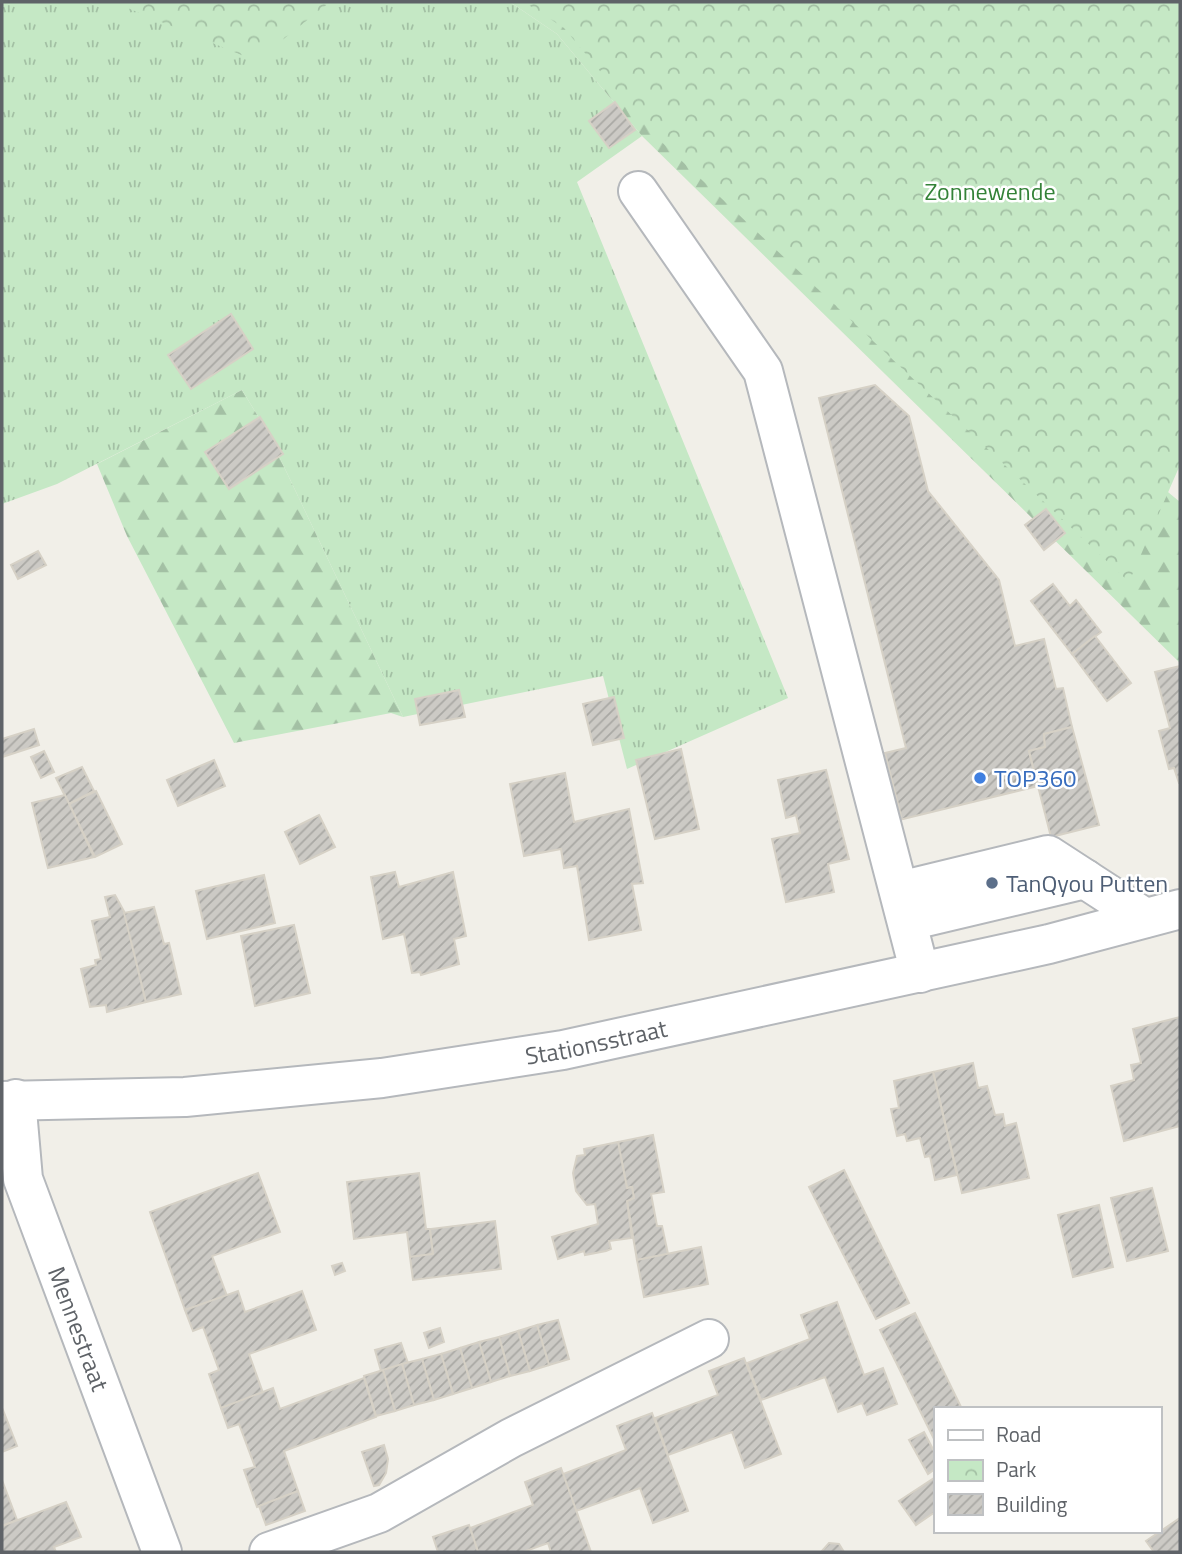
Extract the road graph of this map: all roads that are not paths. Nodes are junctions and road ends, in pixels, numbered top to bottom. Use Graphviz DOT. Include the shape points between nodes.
graph roads {
  1 [pos="638,191"];
  2 [pos="904,906"];
  3 [pos="1163,913"];
  4 [pos="920,973"];
  5 [pos="9,1100"];
  6 [pos="709,1339"];
  7 [pos="162,1552"];
  8 [pos="269,1552"];
  1 -- 2 [label="street" via="763,371"];
  2 -- 3 [label="street" via="1085,880"];
  2 -- 4 [label="street"];
  3 -- 4 [label="street, Stationsstraat"];
  4 -- 5 [label="street, Stationsstraat" via="563,1050 382,1078 185,1097"];
  5 -- 7 [label="street, Mennestraat" via="23,1179"];
  6 -- 8 [label="street" via="511,1438 379,1513"];
}
